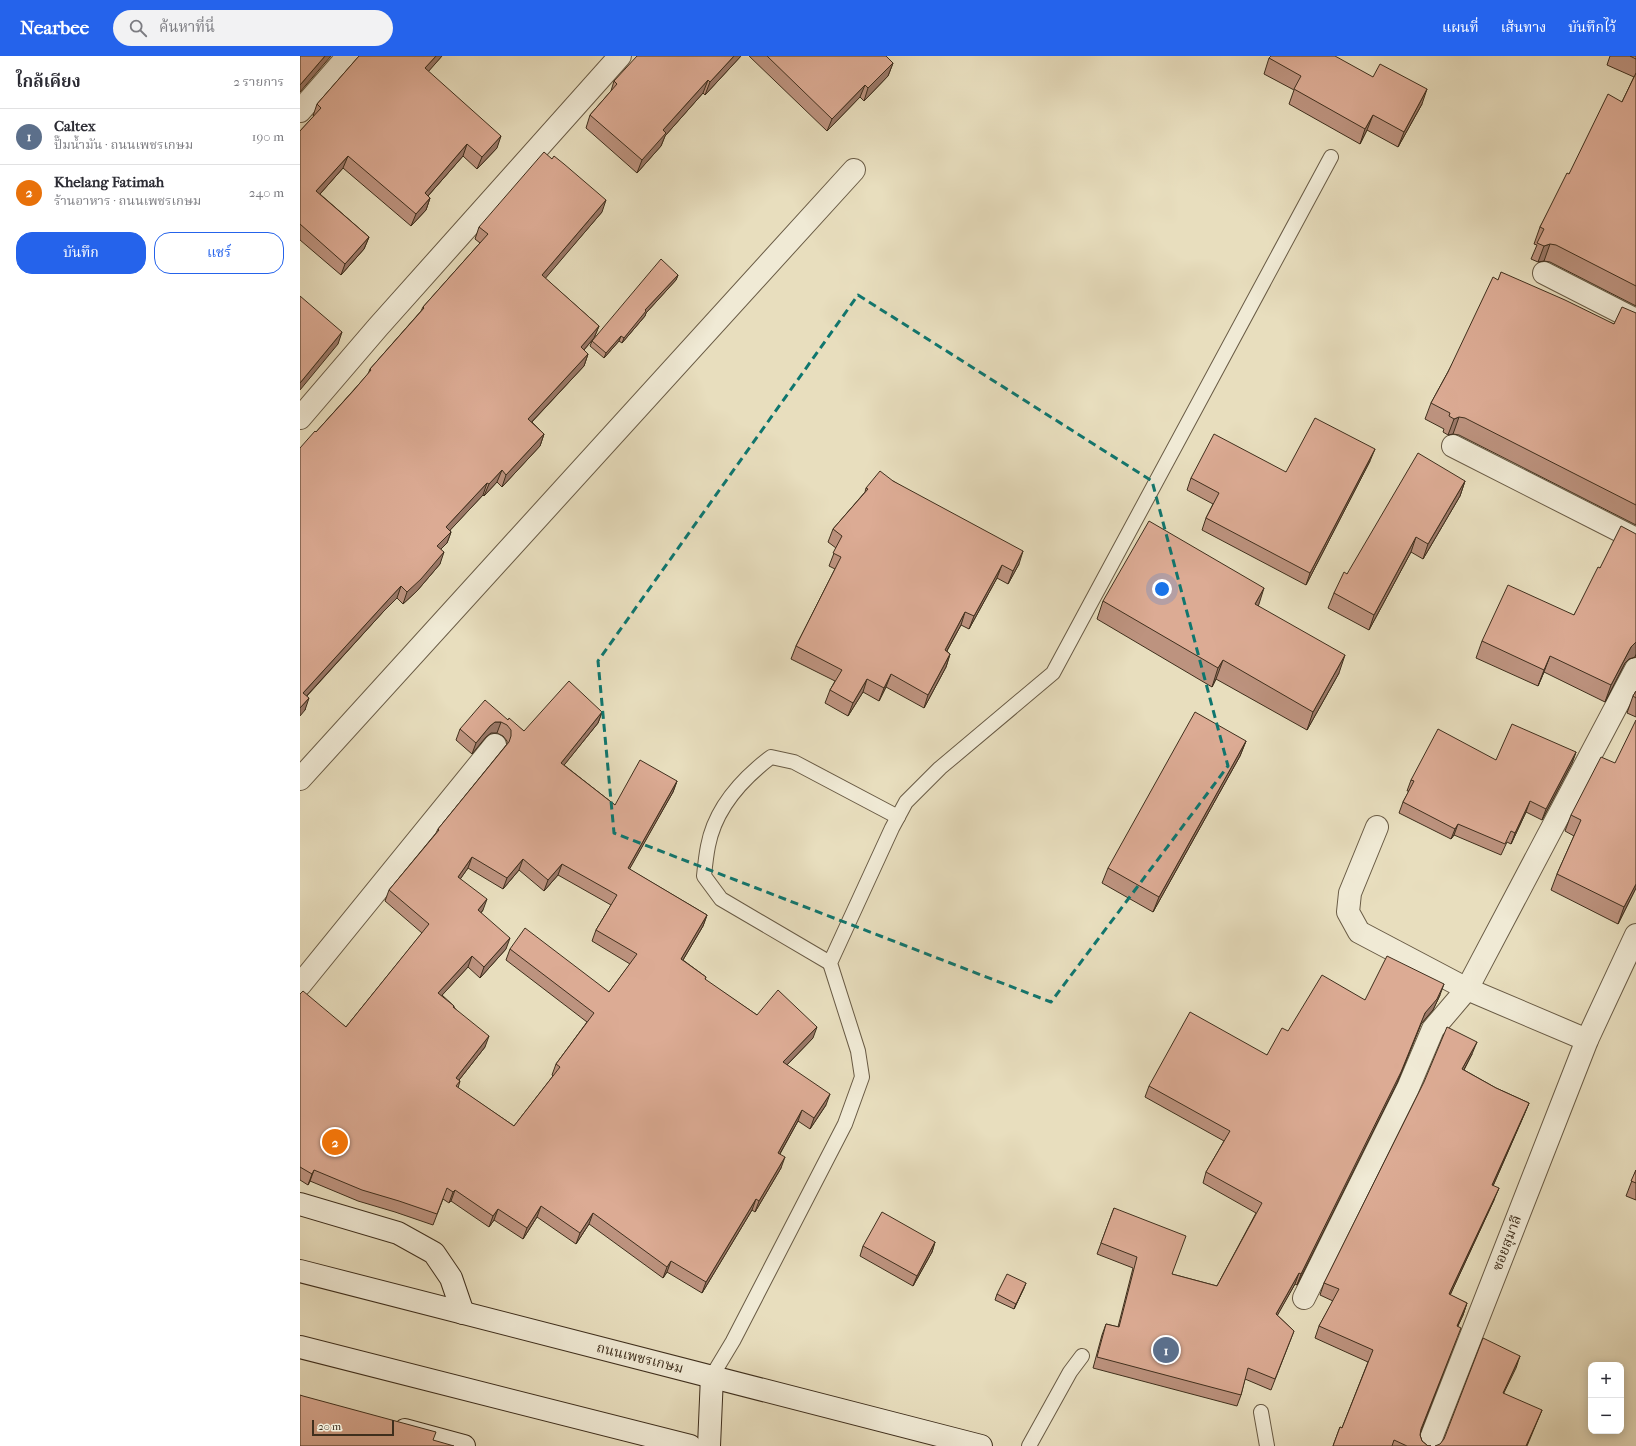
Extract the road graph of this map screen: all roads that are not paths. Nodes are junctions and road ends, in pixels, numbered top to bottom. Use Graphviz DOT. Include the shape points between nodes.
graph roads {
  1 [pos="348,56"];
  2 [pos="620,56"];
  3 [pos="300,111"];
  4 [pos="1331,158"];
  5 [pos="854,170"];
  6 [pos="1544,274"];
  7 [pos="1636,320"];
  8 [pos="300,418"];
  9 [pos="1453,446"];
  10 [pos="1636,539"];
  11 [pos="1636,668"];
  12 [pos="495,745"];
  13 [pos="300,779"];
  14 [pos="898,817"];
  15 [pos="1377,827"];
  16 [pos="1636,935"];
  17 [pos="830,964"];
  18 [pos="300,985"];
  19 [pos="1467,989"];
  20 [pos="1587,1040"];
  21 [pos="300,1204"];
  22 [pos="300,1271"];
  23 [pos="1304,1298"];
  24 [pos="463,1312"];
  25 [pos="300,1347"];
  26 [pos="1082,1356"];
  27 [pos="712,1376"];
  28 [pos="1261,1412"];
  29 [pos="390,1426"];
  30 [pos="464,1446"];
  31 [pos="690,1446"];
  32 [pos="709,1446"];
  33 [pos="980,1446"];
  34 [pos="1029,1446"];
  35 [pos="1267,1446"];
  36 [pos="1428,1446"];
  1 -- 3 [label="street"];
  2 -- 8 [label="street"];
  4 -- 14 [label="lane" via="1053,673 940,768 906,802"];
  5 -- 13 [label="street"];
  6 -- 7 [label="street"];
  9 -- 10 [label="street"];
  11 -- 19 [label="street"];
  12 -- 18 [label="street"];
  14 -- 17 [label="lane"];
  14 -- 17 [label="lane" via="794,762 771,758 754,771 721,809 708,845 704,876 721,898"];
  15 -- 19 [label="street" via="1350,893 1348,912 1359,932"];
  16 -- 20 [label="street, ซอยสุมาลี"];
  17 -- 27 [label="lane" via="858,1051 862,1077 845,1124 733,1341"];
  19 -- 20 [label="street"];
  19 -- 23 [label="street" via="1433,1029 1408,1088"];
  20 -- 36 [label="street, ซอยสุมาลี"];
  21 -- 24 [label="street" via="398,1234 434,1253 451,1278"];
  22 -- 24 [label="street, ถนนเพชรเกษม"];
  24 -- 27 [label="street, ถนนเพชรเกษม"];
  25 -- 31 [label="street"];
  26 -- 34 [label="lane" via="1070,1372"];
  27 -- 32 [label="street"];
  27 -- 33 [label="street, ถนนเพชรเกษม"];
  28 -- 35 [label="lane"];
  29 -- 30 [label="street"];
}
